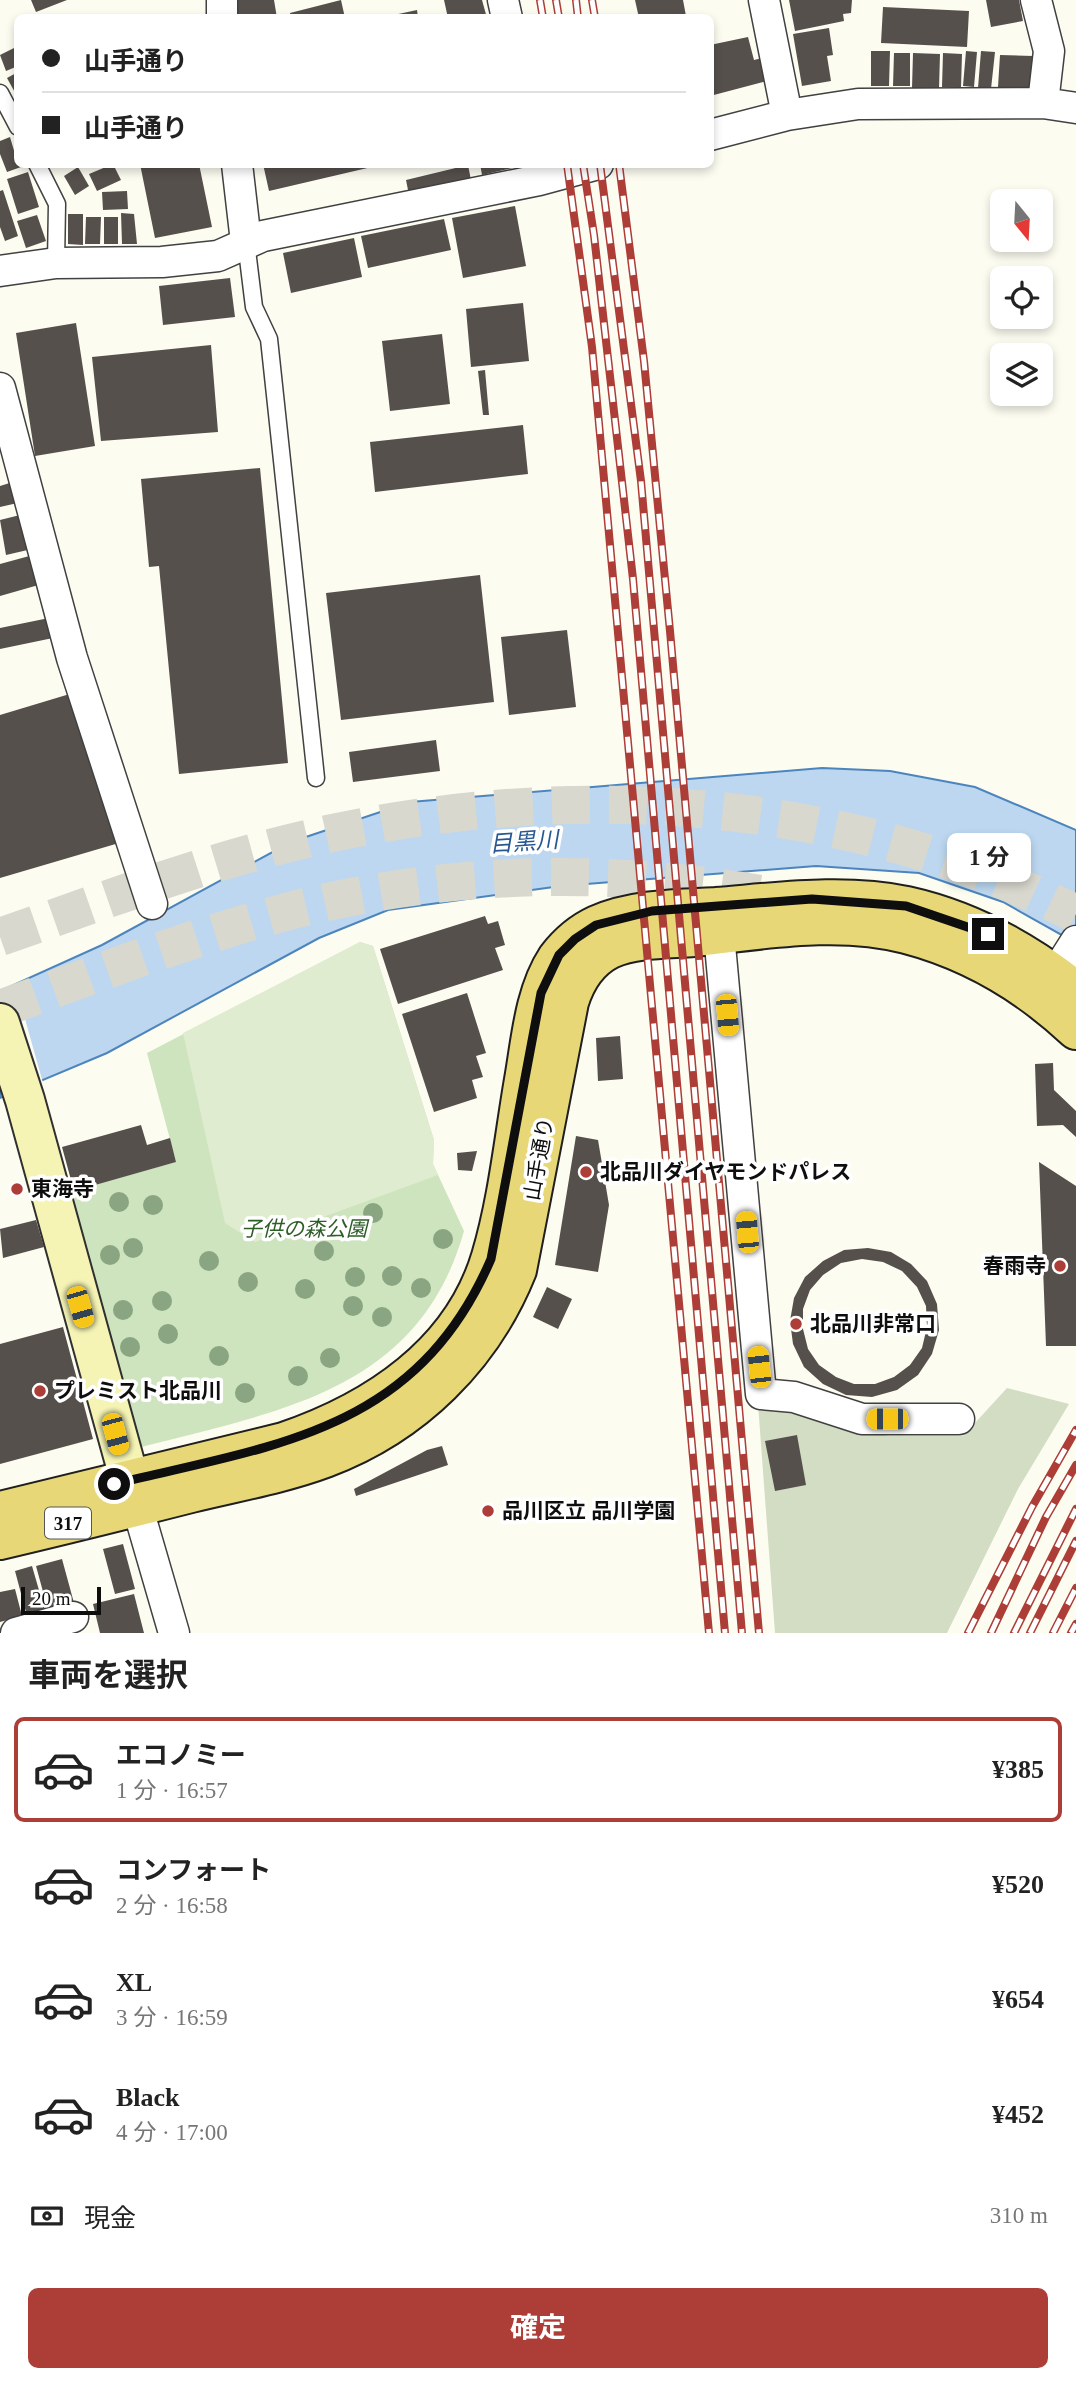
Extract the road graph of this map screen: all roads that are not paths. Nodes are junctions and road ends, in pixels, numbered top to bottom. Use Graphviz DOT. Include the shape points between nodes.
graph roads {
  1 [pos="764,0"];
  2 [pos="1035,0"];
  3 [pos="0,93"];
  4 [pos="1043,103"];
  5 [pos="1076,108"];
  6 [pos="787,115"];
  7 [pos="14,119"];
  8 [pos="714,134"];
  9 [pos="39,168"];
  10 [pos="237,168"];
  11 [pos="568,168"];
  12 [pos="538,172"];
  13 [pos="246,242"];
  14 [pos="56,263"];
  15 [pos="0,271"];
  16 [pos="0,388"];
  17 [pos="316,778"];
  18 [pos="152,904"];
  19 [pos="719,934"];
  20 [pos="1068,965"];
  21 [pos="0,1023"];
  22 [pos="1076,1030"];
  23 [pos="959,1419"];
  24 [pos="133,1494"];
  25 [pos="0,1511"];
  26 [pos="0,1540"];
  27 [pos="73,1618"];
  28 [pos="16,1633"];
  29 [pos="174,1633"];
  1 -- 6 [label="street"];
  2 -- 4 [label="street" via="1049,51"];
  3 -- 7 [label="lane"];
  4 -- 5 [label="street"];
  4 -- 6 [label="street" via="858,104"];
  6 -- 8 [label="street"];
  9 -- 14 [label="lane" via="57,204"];
  10 -- 13 [label="street"];
  11 -- 12 [label="street"];
  12 -- 13 [label="street"];
  13 -- 14 [label="street" via="218,256 162,262"];
  13 -- 17 [label="lane" via="254,307 269,339"];
  14 -- 15 [label="street"];
  16 -- 18 [label="street" via="72,658"];
  19 -- 22 [label="main road, 山手通り / 317" via="809,926 858,926 904,933 1007,975"];
  19 -- 23 [label="street" via="761,1394 794,1397 862,1419"];
  19 -- 24 [label="main road, 山手通り / 317" via="628,943 610,949 582,971 562,1030 517,1270 486,1331 442,1385 386,1427 326,1458"];
  20 -- 24 [label="main road, 山手通り / 317" via="947,918 906,906 859,900 652,911 596,925 575,939 548,973 491,1259 446,1340 377,1401 316,1431"];
  21 -- 24 [label="street"];
  24 -- 25 [label="main road, 山手通り / 317"];
  24 -- 26 [label="main road, 山手通り / 317"];
  24 -- 29 [label="street"];
  27 -- 28 [label="street"];
}
